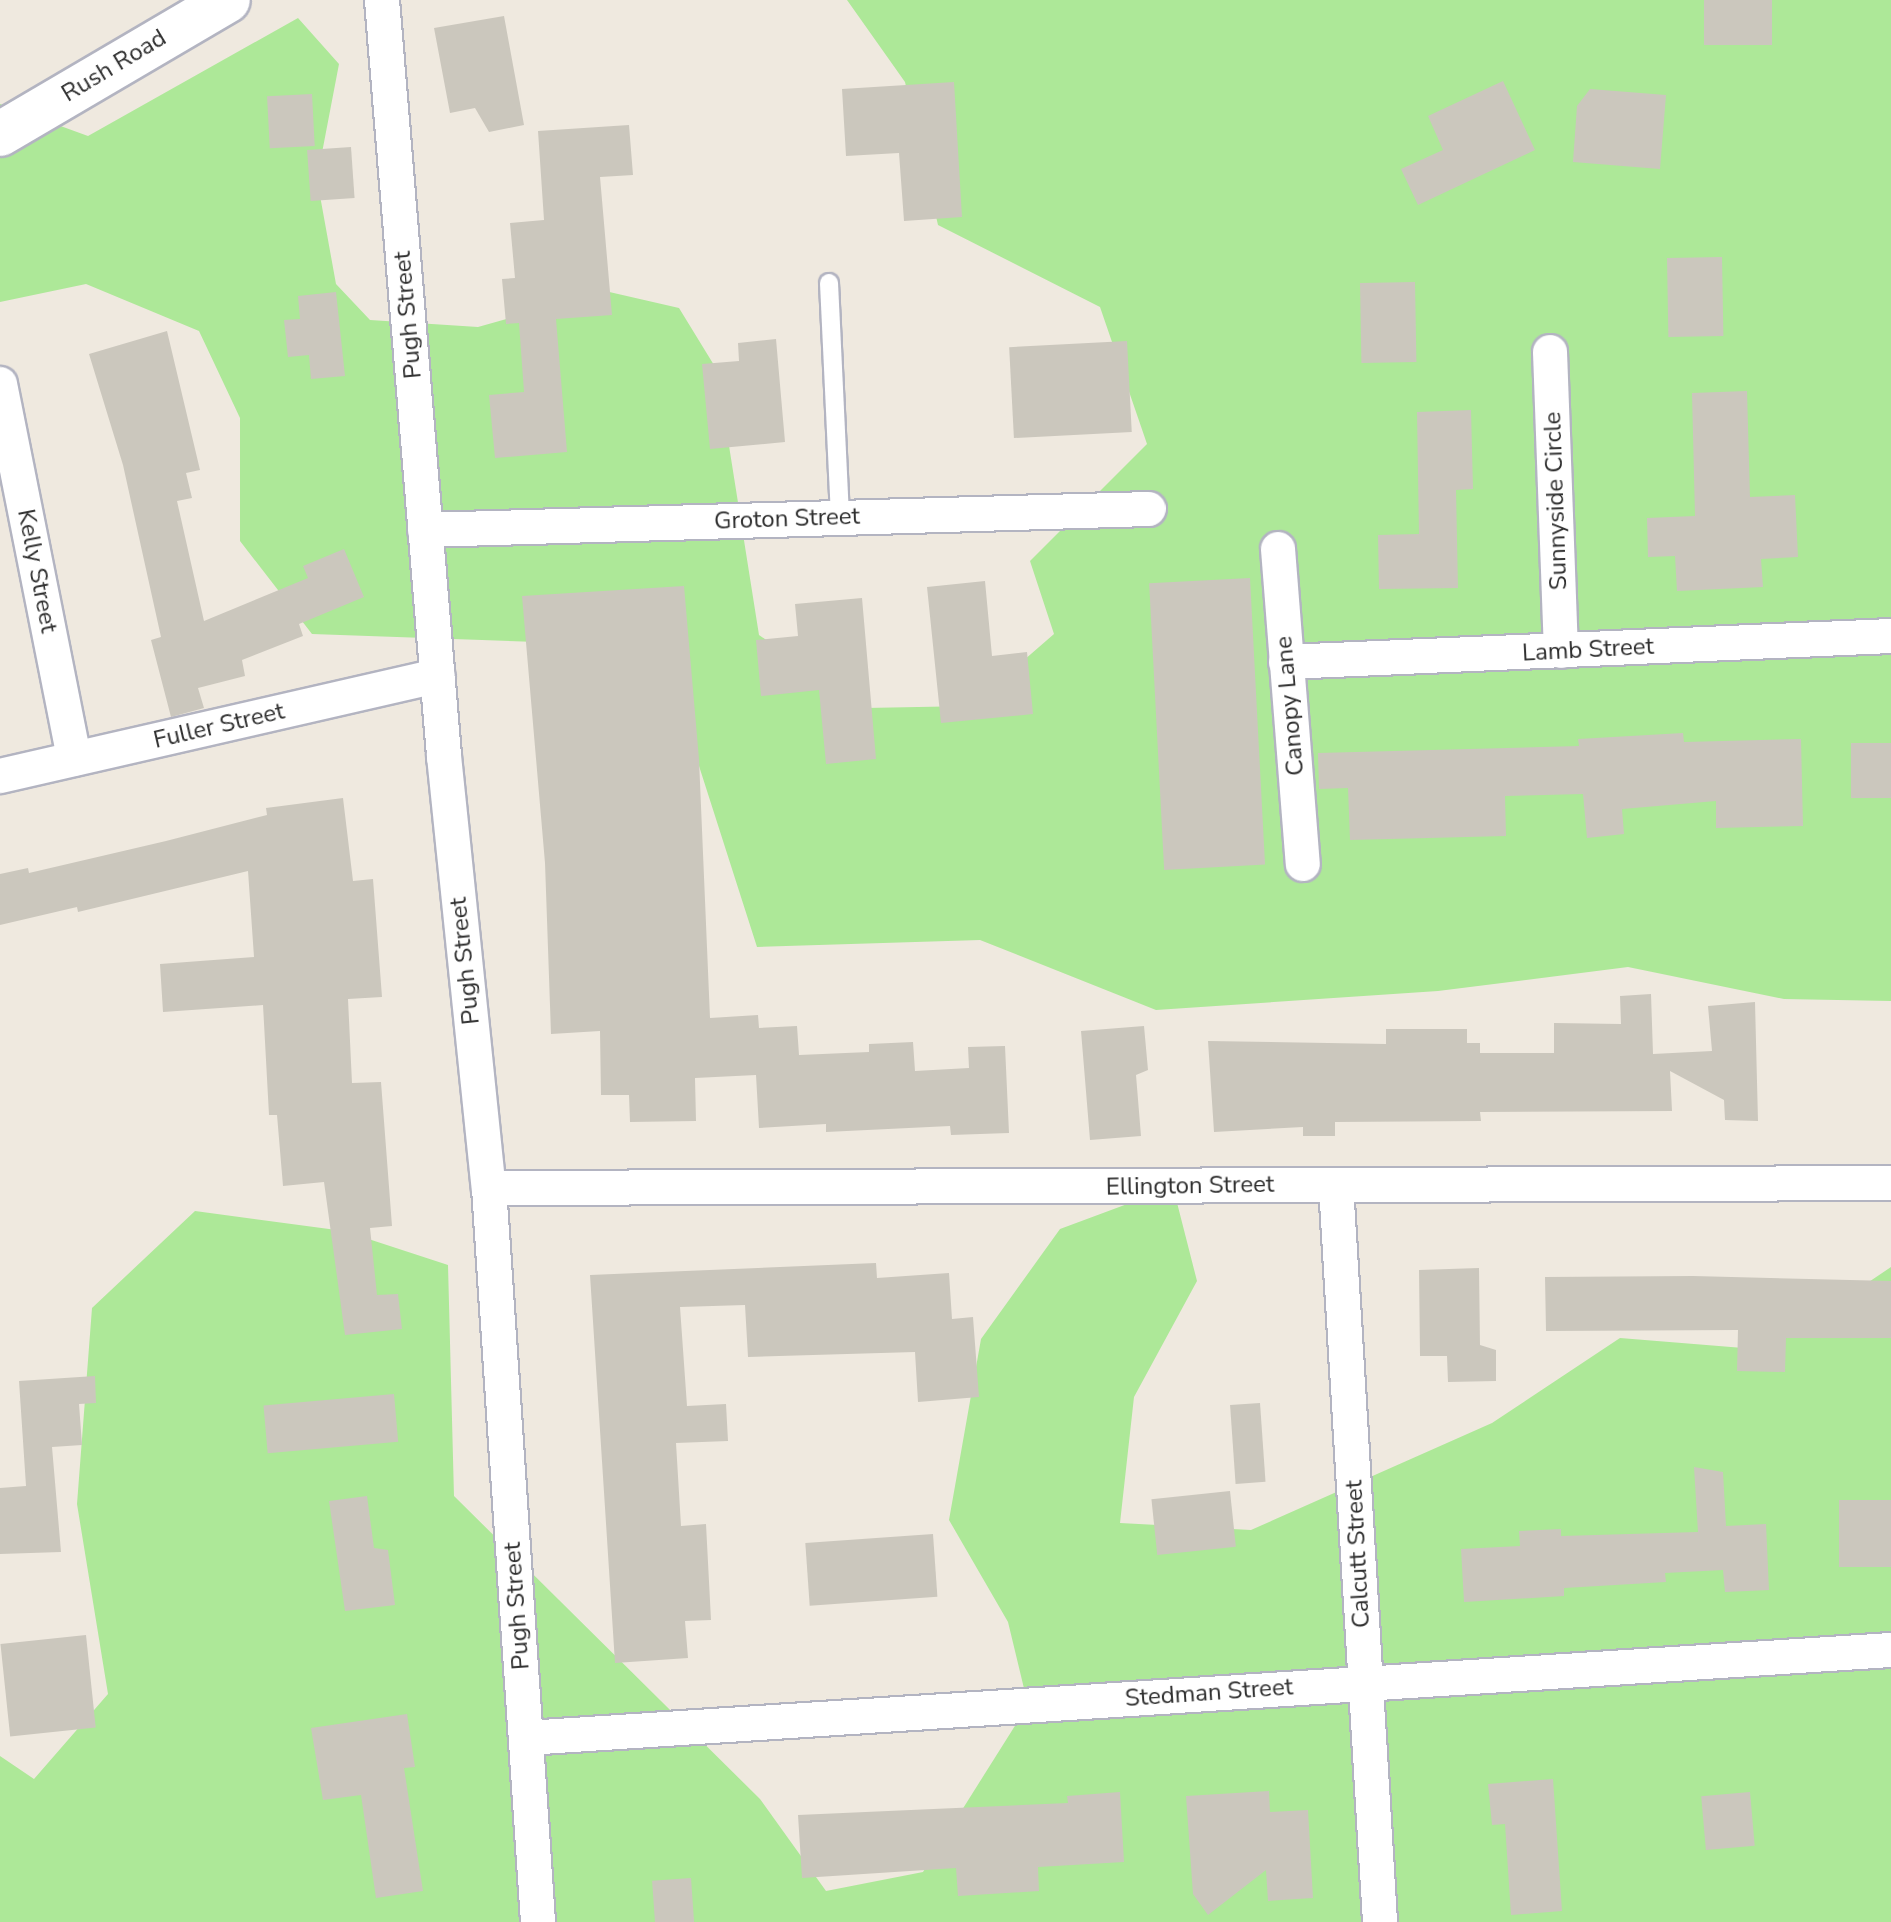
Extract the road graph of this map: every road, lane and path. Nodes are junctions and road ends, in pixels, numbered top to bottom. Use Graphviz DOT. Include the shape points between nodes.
graph roads {
  1 [pos="228,0"];
  2 [pos="382,0"];
  3 [pos="0,134"];
  4 [pos="829,283"];
  5 [pos="1550,352"];
  6 [pos="0,384"];
  7 [pos="1149,509"];
  8 [pos="840,518"];
  9 [pos="425,530"];
  10 [pos="1278,549"];
  11 [pos="1891,636"];
  12 [pos="1561,651"];
  13 [pos="1286,662"];
  14 [pos="438,676"];
  15 [pos="74,759"];
  16 [pos="0,776"];
  17 [pos="1303,864"];
  18 [pos="1891,1183"];
  19 [pos="1336,1185"];
  20 [pos="489,1188"];
  21 [pos="1891,1650"];
  22 [pos="1366,1682"];
  23 [pos="526,1738"];
  24 [pos="538,1922"];
  25 [pos="1380,1922"];
  1 -- 3 [label="street, Rush Road"];
  2 -- 9 [label="street, Pugh Street"];
  4 -- 8 [label="lane"];
  5 -- 12 [label="street, Sunnyside Circle"];
  6 -- 15 [label="street, Kelly Street"];
  7 -- 8 [label="street, Groton Street"];
  8 -- 9 [label="street, Groton Street"];
  9 -- 14 [label="street, Pugh Street"];
  10 -- 13 [label="street, Canopy Lane"];
  11 -- 12 [label="street, Lamb Street"];
  12 -- 13 [label="street, Lamb Street"];
  13 -- 17 [label="street, Canopy Lane"];
  14 -- 15 [label="street, Fuller Street"];
  14 -- 20 [label="street, Pugh Street"];
  15 -- 16 [label="street, Fuller Street"];
  18 -- 19 [label="street, Ellington Street"];
  19 -- 20 [label="street, Ellington Street"];
  19 -- 22 [label="street, Calcutt Street"];
  20 -- 23 [label="street, Pugh Street"];
  21 -- 22 [label="street, Stedman Street"];
  22 -- 23 [label="street, Stedman Street"];
  22 -- 25 [label="street, Calcutt Street"];
  23 -- 24 [label="street, Pugh Street"];
}
